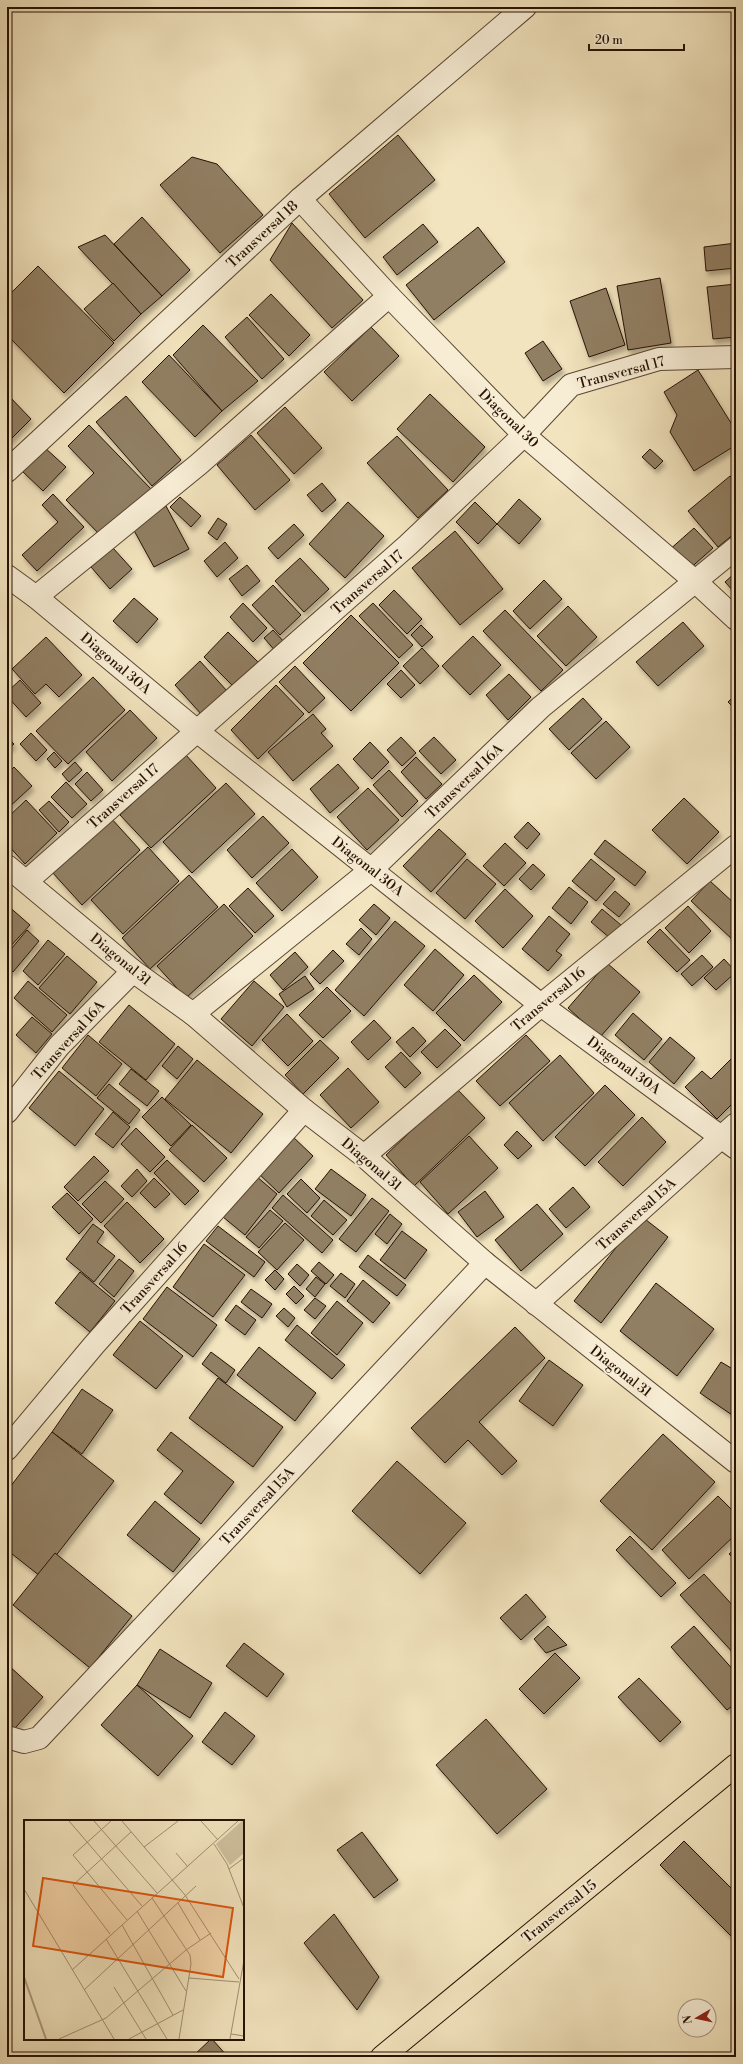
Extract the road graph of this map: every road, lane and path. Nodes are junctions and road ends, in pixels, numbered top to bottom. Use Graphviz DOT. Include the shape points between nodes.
graph roads {
  1 [pos="525,7"];
  2 [pos="300,199"];
  3 [pos="389,296"];
  4 [pos="736,357"];
  5 [pos="524,435"];
  6 [pos="7,471"];
  7 [pos="736,548"];
  8 [pos="7,576"];
  9 [pos="696,582"];
  10 [pos="36,597"];
  11 [pos="736,619"];
  12 [pos="197,731"];
  13 [pos="736,846"];
  14 [pos="7,866"];
  15 [pos="372,869"];
  16 [pos="27,882"];
  17 [pos="133,971"];
  18 [pos="541,1004"];
  19 [pos="193,1014"];
  20 [pos="304,1110"];
  21 [pos="7,1112"];
  22 [pos="731,1136"];
  23 [pos="364,1156"];
  24 [pos="485,1263"];
  25 [pos="536,1304"];
  26 [pos="7,1449"];
  27 [pos="736,1462"];
  28 [pos="16,1739"];
  29 [pos="736,1766"];
  30 [pos="382,2057"];
  1 -- 2 [label="street, Transversal 18"];
  2 -- 3 [label="street, Diagonal 30"];
  2 -- 6 [label="street, Transversal 18"];
  3 -- 5 [label="street, Diagonal 30"];
  3 -- 10 [label="street" via="199,464"];
  4 -- 5 [label="street, Transversal 17" via="659,359 571,385"];
  5 -- 9 [label="street, Diagonal 30"];
  5 -- 12 [label="street, Transversal 17" via="408,545"];
  7 -- 9 [label="street, Transversal 16A"];
  8 -- 10 [label="street, Diagonal 30A"];
  9 -- 11 [label="street, Diagonal 30"];
  9 -- 15 [label="street, Transversal 16A" via="542,707"];
  10 -- 12 [label="street, Diagonal 30A"];
  12 -- 15 [label="street, Diagonal 30A"];
  12 -- 16 [label="street, Transversal 17"];
  13 -- 18 [label="street, Transversal 16"];
  14 -- 16 [label="street, Diagonal 31"];
  15 -- 18 [label="street, Diagonal 30A"];
  15 -- 19 [label="street, Transversal 16A"];
  16 -- 17 [label="street, Diagonal 31"];
  17 -- 19 [label="street, Diagonal 31"];
  17 -- 21 [label="street, Transversal 16A" via="59,1046"];
  18 -- 22 [label="street, Diagonal 30A"];
  18 -- 23 [label="street, Transversal 16"];
  19 -- 20 [label="street, Diagonal 31"];
  20 -- 23 [label="street, Diagonal 31"];
  20 -- 26 [label="street, Transversal 16" via="94,1345"];
  22 -- 25 [label="street, Transversal 15A"];
  23 -- 24 [label="street, Diagonal 31"];
  24 -- 25 [label="street, Diagonal 31"];
  24 -- 28 [label="street, Transversal 15A" via="39,1738"];
  25 -- 27 [label="street, Diagonal 31"];
  29 -- 30 [label="main road, Transversal 15"];
}
